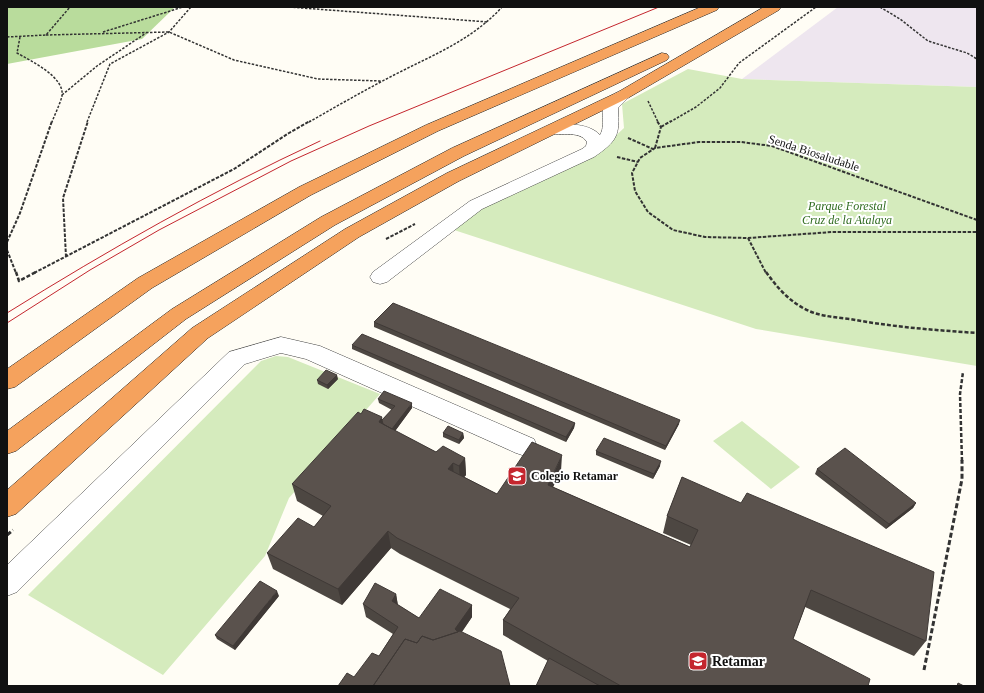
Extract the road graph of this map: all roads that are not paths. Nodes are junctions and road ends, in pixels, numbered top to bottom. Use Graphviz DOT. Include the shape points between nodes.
graph roads {
  1 [pos="705,7"];
  2 [pos="712,7"];
  3 [pos="769,7"];
  4 [pos="774,7"];
  5 [pos="658,29"];
  6 [pos="623,95"];
  7 [pos="551,130"];
  8 [pos="591,152"];
  9 [pos="380,278"];
  10 [pos="7,381"];
  11 [pos="7,444"];
  12 [pos="525,446"];
  13 [pos="7,506"];
  14 [pos="7,583"];
  1 -- 5 [label="highway"];
  2 -- 5 [label="highway"];
  3 -- 11 [label="highway" via="458,152 328,221 180,314"];
  4 -- 6 [label="highway"];
  5 -- 10 [label="highway" via="432,128 305,191 145,283"];
  6 -- 7 [label="highway"];
  6 -- 8 [label="lane" via="610,108 609,135"];
  7 -- 8 [label="lane" via="565,129 593,137 595,141"];
  7 -- 13 [label="highway" via="453,177 352,233 200,333"];
  8 -- 9 [label="lane" via="476,206"];
  12 -- 14 [label="lane" via="312,352 281,345 237,358"];
}
